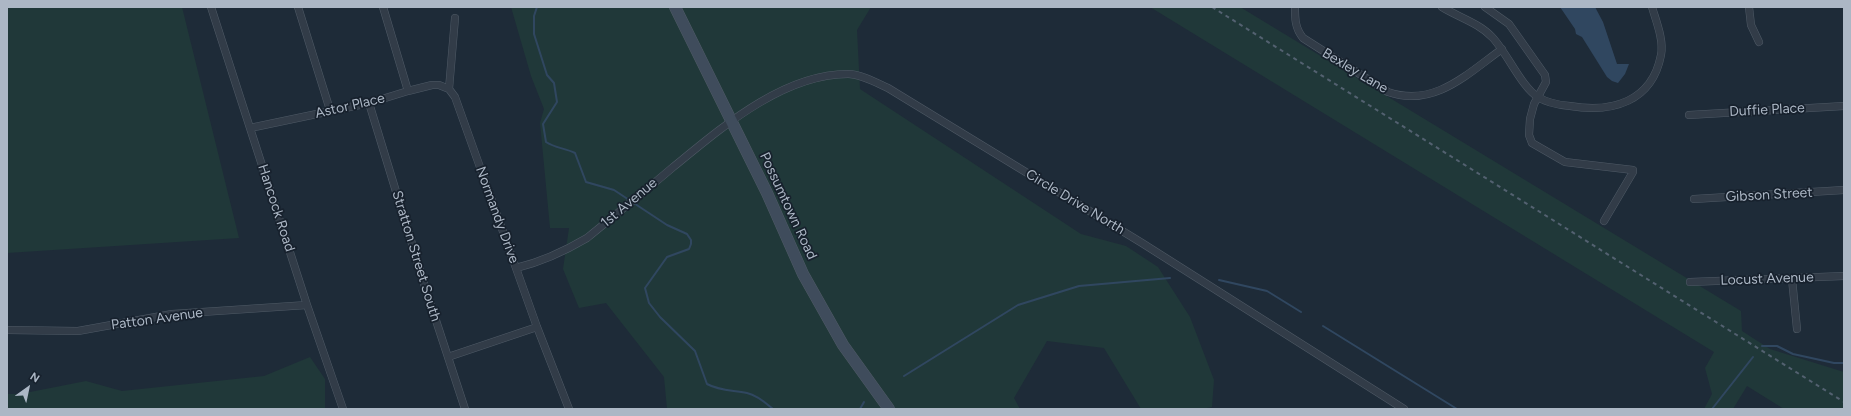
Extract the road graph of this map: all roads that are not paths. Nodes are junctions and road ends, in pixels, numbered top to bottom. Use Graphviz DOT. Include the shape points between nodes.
graph roads {
  1 [pos="211,7"];
  2 [pos="298,7"];
  3 [pos="383,7"];
  4 [pos="675,7"];
  5 [pos="1295,7"];
  6 [pos="1442,7"];
  7 [pos="1485,7"];
  8 [pos="1652,7"];
  9 [pos="1749,7"];
  10 [pos="455,18"];
  11 [pos="1759,42"];
  12 [pos="1502,49"];
  13 [pos="449,89"];
  14 [pos="408,90"];
  15 [pos="1538,97"];
  16 [pos="369,103"];
  17 [pos="1844,106"];
  18 [pos="330,110"];
  19 [pos="1689,115"];
  20 [pos="731,120"];
  21 [pos="250,128"];
  22 [pos="1844,190"];
  23 [pos="1694,199"];
  24 [pos="1604,221"];
  25 [pos="516,268"];
  26 [pos="1844,276"];
  27 [pos="1792,279"];
  28 [pos="1690,282"];
  29 [pos="307,305"];
  30 [pos="537,327"];
  31 [pos="1797,329"];
  32 [pos="7,330"];
  33 [pos="448,358"];
  34 [pos="343,409"];
  35 [pos="465,409"];
  36 [pos="569,409"];
  37 [pos="889,409"];
  38 [pos="1404,409"];
  1 -- 21 [label="street, Hancock Road"];
  2 -- 18 [label="street"];
  3 -- 14 [label="street"];
  4 -- 20 [label="main road, Possumtown Road"];
  5 -- 12 [label="street, Bexley Lane" via="1298,31 1303,38 1398,96 1421,96 1440,92"];
  6 -- 12 [label="street" via="1482,29"];
  7 -- 15 [label="street" via="1509,24 1545,75 1546,82"];
  8 -- 15 [label="street" via="1662,53 1652,80 1633,98 1612,107 1597,109 1556,104"];
  9 -- 11 [label="street" via="1751,25"];
  10 -- 13 [label="street"];
  12 -- 15 [label="street"];
  13 -- 14 [label="street, Astor Place" via="432,85"];
  13 -- 25 [label="street, Normandy Drive" via="455,97"];
  14 -- 16 [label="street, Astor Place"];
  15 -- 24 [label="street" via="1532,111 1529,135 1537,147 1565,162 1633,170"];
  16 -- 18 [label="street, Astor Place"];
  16 -- 33 [label="street, Stratton Street South"];
  17 -- 19 [label="street, Duffie Place"];
  18 -- 21 [label="street, Astor Place"];
  20 -- 25 [label="street, 1st Avenue" via="587,238 567,250"];
  20 -- 37 [label="main road, Possumtown Road" via="804,274 843,345"];
  20 -- 38 [label="street, Circle Drive North" via="796,84 824,76 850,74 888,88 1142,243"];
  21 -- 29 [label="street, Hancock Road"];
  22 -- 23 [label="street, Gibson Street"];
  25 -- 30 [label="street, Normandy Drive"];
  26 -- 27 [label="street, Locust Avenue"];
  27 -- 28 [label="street, Locust Avenue"];
  27 -- 31 [label="street"];
  29 -- 32 [label="street, Patton Avenue" via="172,314 78,330"];
  29 -- 34 [label="street, Hancock Road"];
  30 -- 33 [label="street"];
  30 -- 36 [label="street, Normandy Drive"];
  33 -- 35 [label="street, Stratton Street South"];
}
